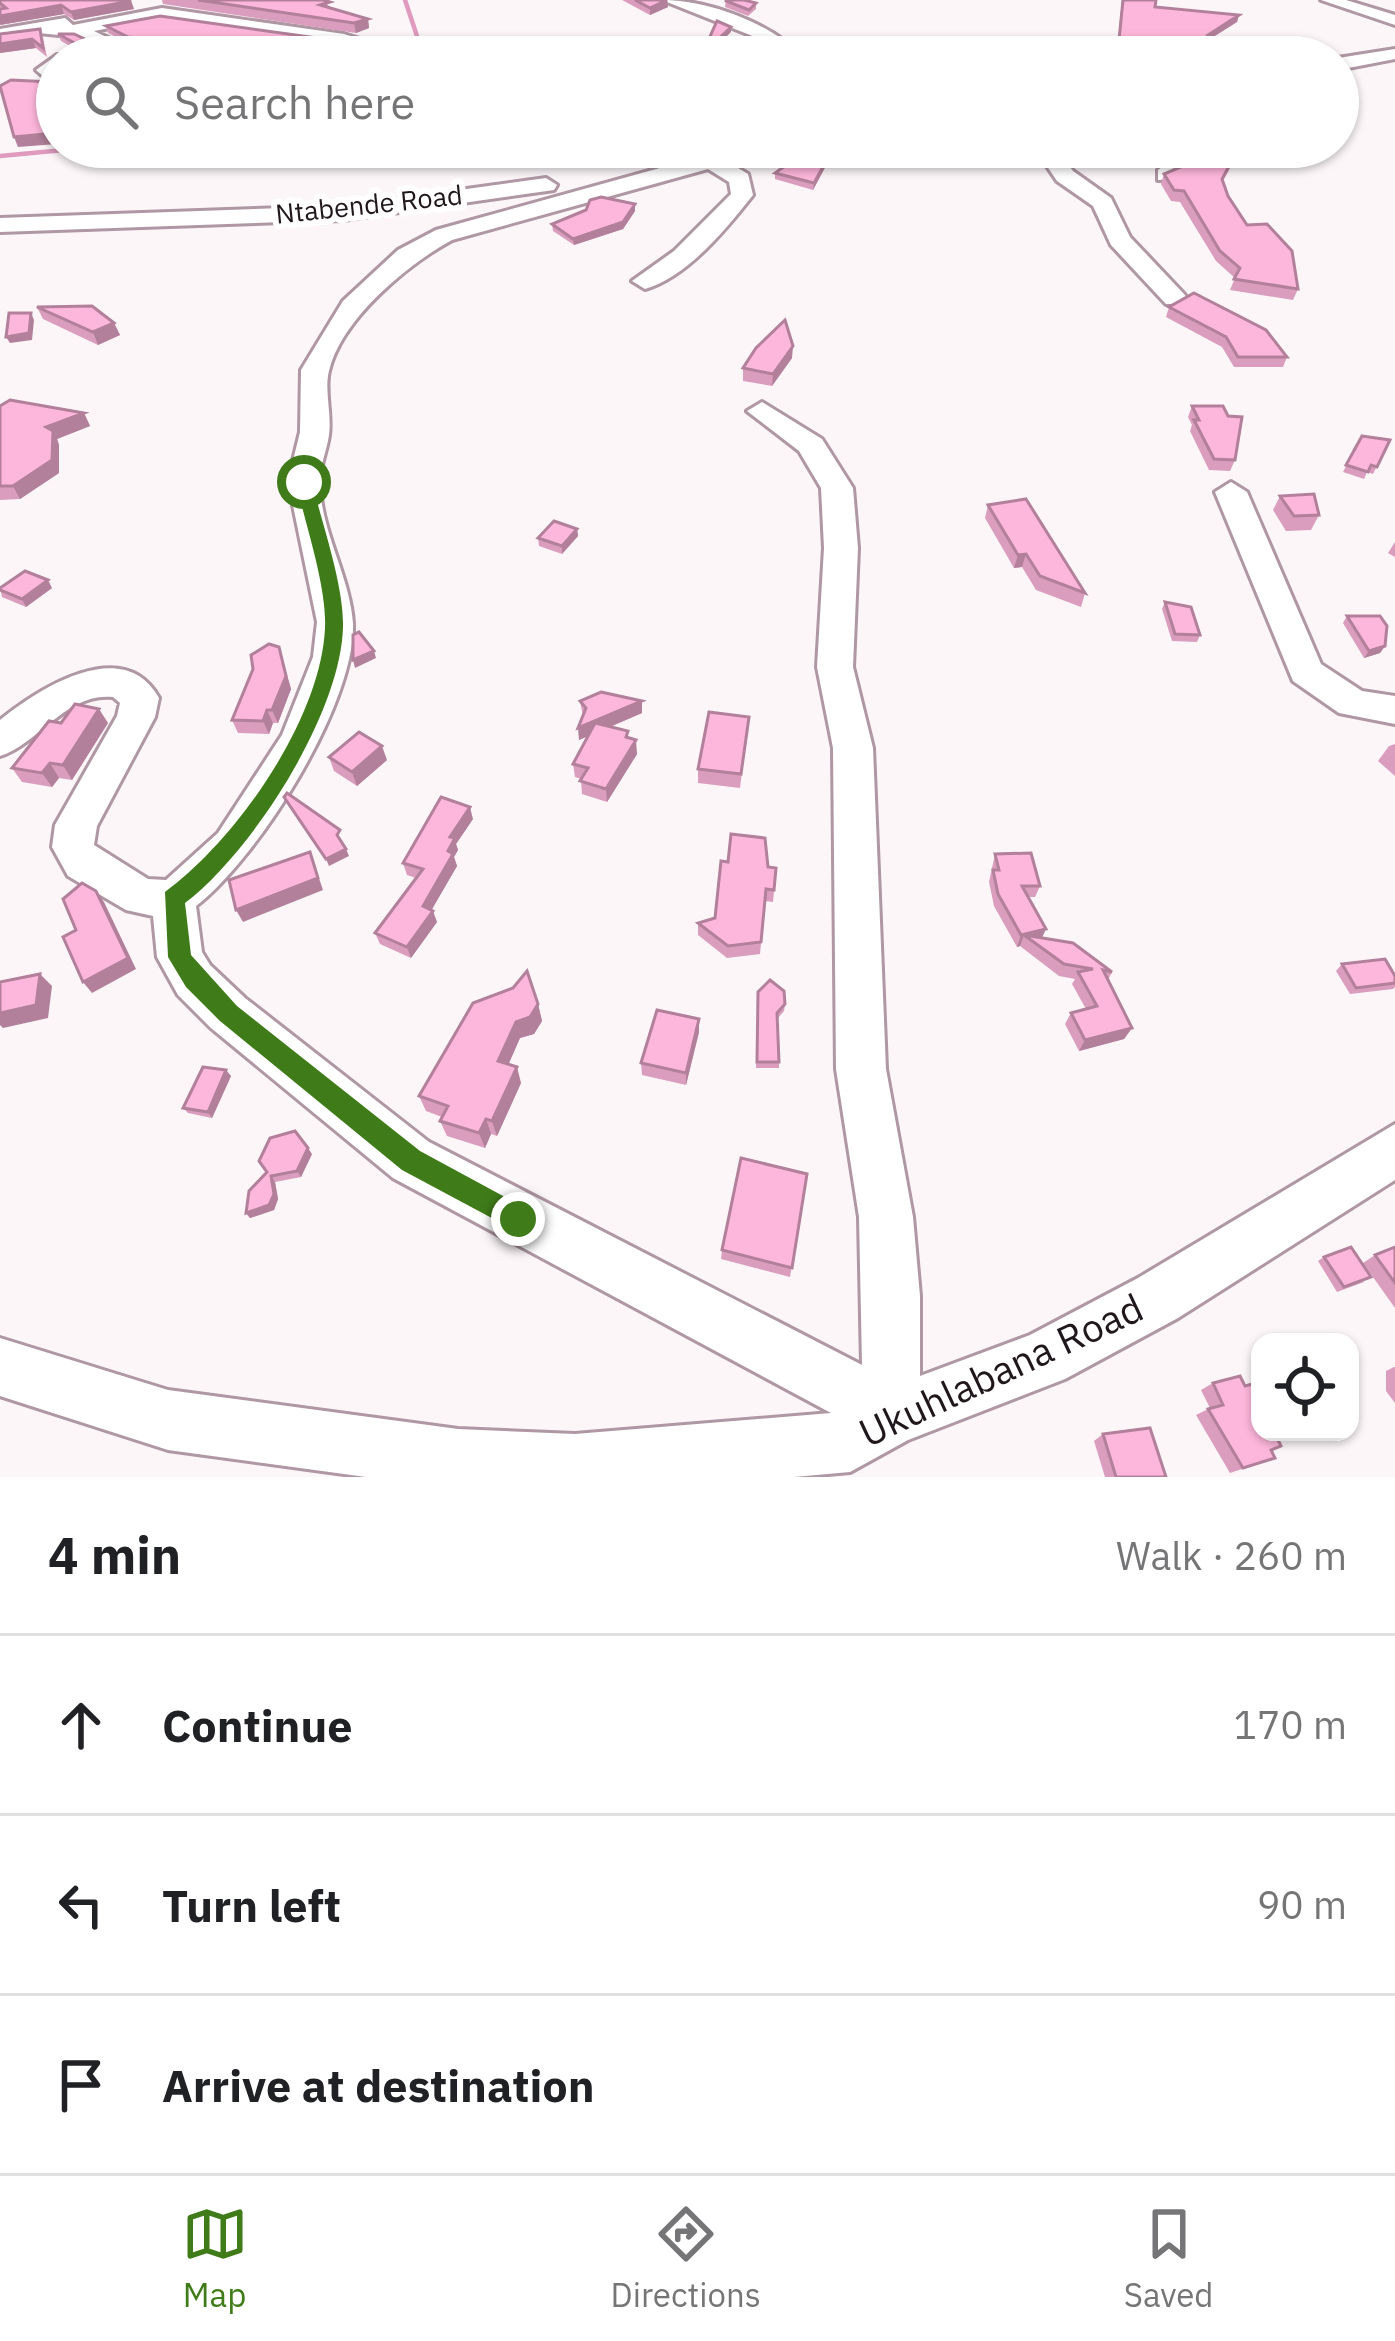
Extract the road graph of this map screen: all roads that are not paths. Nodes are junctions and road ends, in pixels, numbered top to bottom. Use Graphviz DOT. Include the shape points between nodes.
graph roads {
  1 [pos="125,0"];
  2 [pos="670,0"];
  3 [pos="1329,0"];
  4 [pos="1395,20"];
  5 [pos="42,28"];
  6 [pos="79,33"];
  7 [pos="0,34"];
  8 [pos="79,36"];
  9 [pos="86,36"];
  10 [pos="317,36"];
  11 [pos="767,36"];
  12 [pos="1395,54"];
  13 [pos="1359,61"];
  14 [pos="1395,64"];
  15 [pos="1359,65"];
  16 [pos="643,168"];
  17 [pos="662,168"];
  18 [pos="729,168"];
  19 [pos="1064,168"];
  20 [pos="1175,168"];
  21 [pos="1166,175"];
  22 [pos="0,225"];
  23 [pos="645,281"];
  24 [pos="1175,299"];
  25 [pos="762,410"];
  26 [pos="1232,492"];
  27 [pos="1395,710"];
  28 [pos="0,741"];
  29 [pos="173,899"];
  30 [pos="1395,1150"];
  31 [pos="0,1367"];
  32 [pos="864,1445"];
  1 -- 5 [label="street"];
  2 -- 11 [label="street"];
  3 -- 4 [label="street"];
  5 -- 6 [label="street"];
  5 -- 7 [label="street"];
  6 -- 8 [label="street"];
  6 -- 9 [label="street"];
  6 -- 10 [label="street" via="162,13"];
  12 -- 13 [label="street"];
  14 -- 15 [label="street"];
  16 -- 22 [label="street, Ntabende Road" via="343,213"];
  17 -- 29 [label="street" via="444,235 406,255 352,306 315,370 315,432 304,482 335,622 331,657 300,739 233,845"];
  18 -- 23 [label="street" via="742,195 683,256"];
  19 -- 24 [label="street" via="1103,203 1128,252"];
  20 -- 21 [label="street"];
  25 -- 32 [label="street" via="823,458 840,512 835,667 853,748 861,1069 892,1296"];
  26 -- 27 [label="street" via="1306,672 1352,703"];
  28 -- 29 [label="street" via="87,685 134,690 136,717 76,825 73,847 83,862 141,897"];
  29 -- 32 [label="street" via="180,957 194,980 411,1160 827,1378"];
  30 -- 32 [label="street, Ukuhlabana Road" via="1158,1298"];
  31 -- 32 [label="street, Ukuhlabana Road" via="168,1420 458,1459 575,1465"];
}
